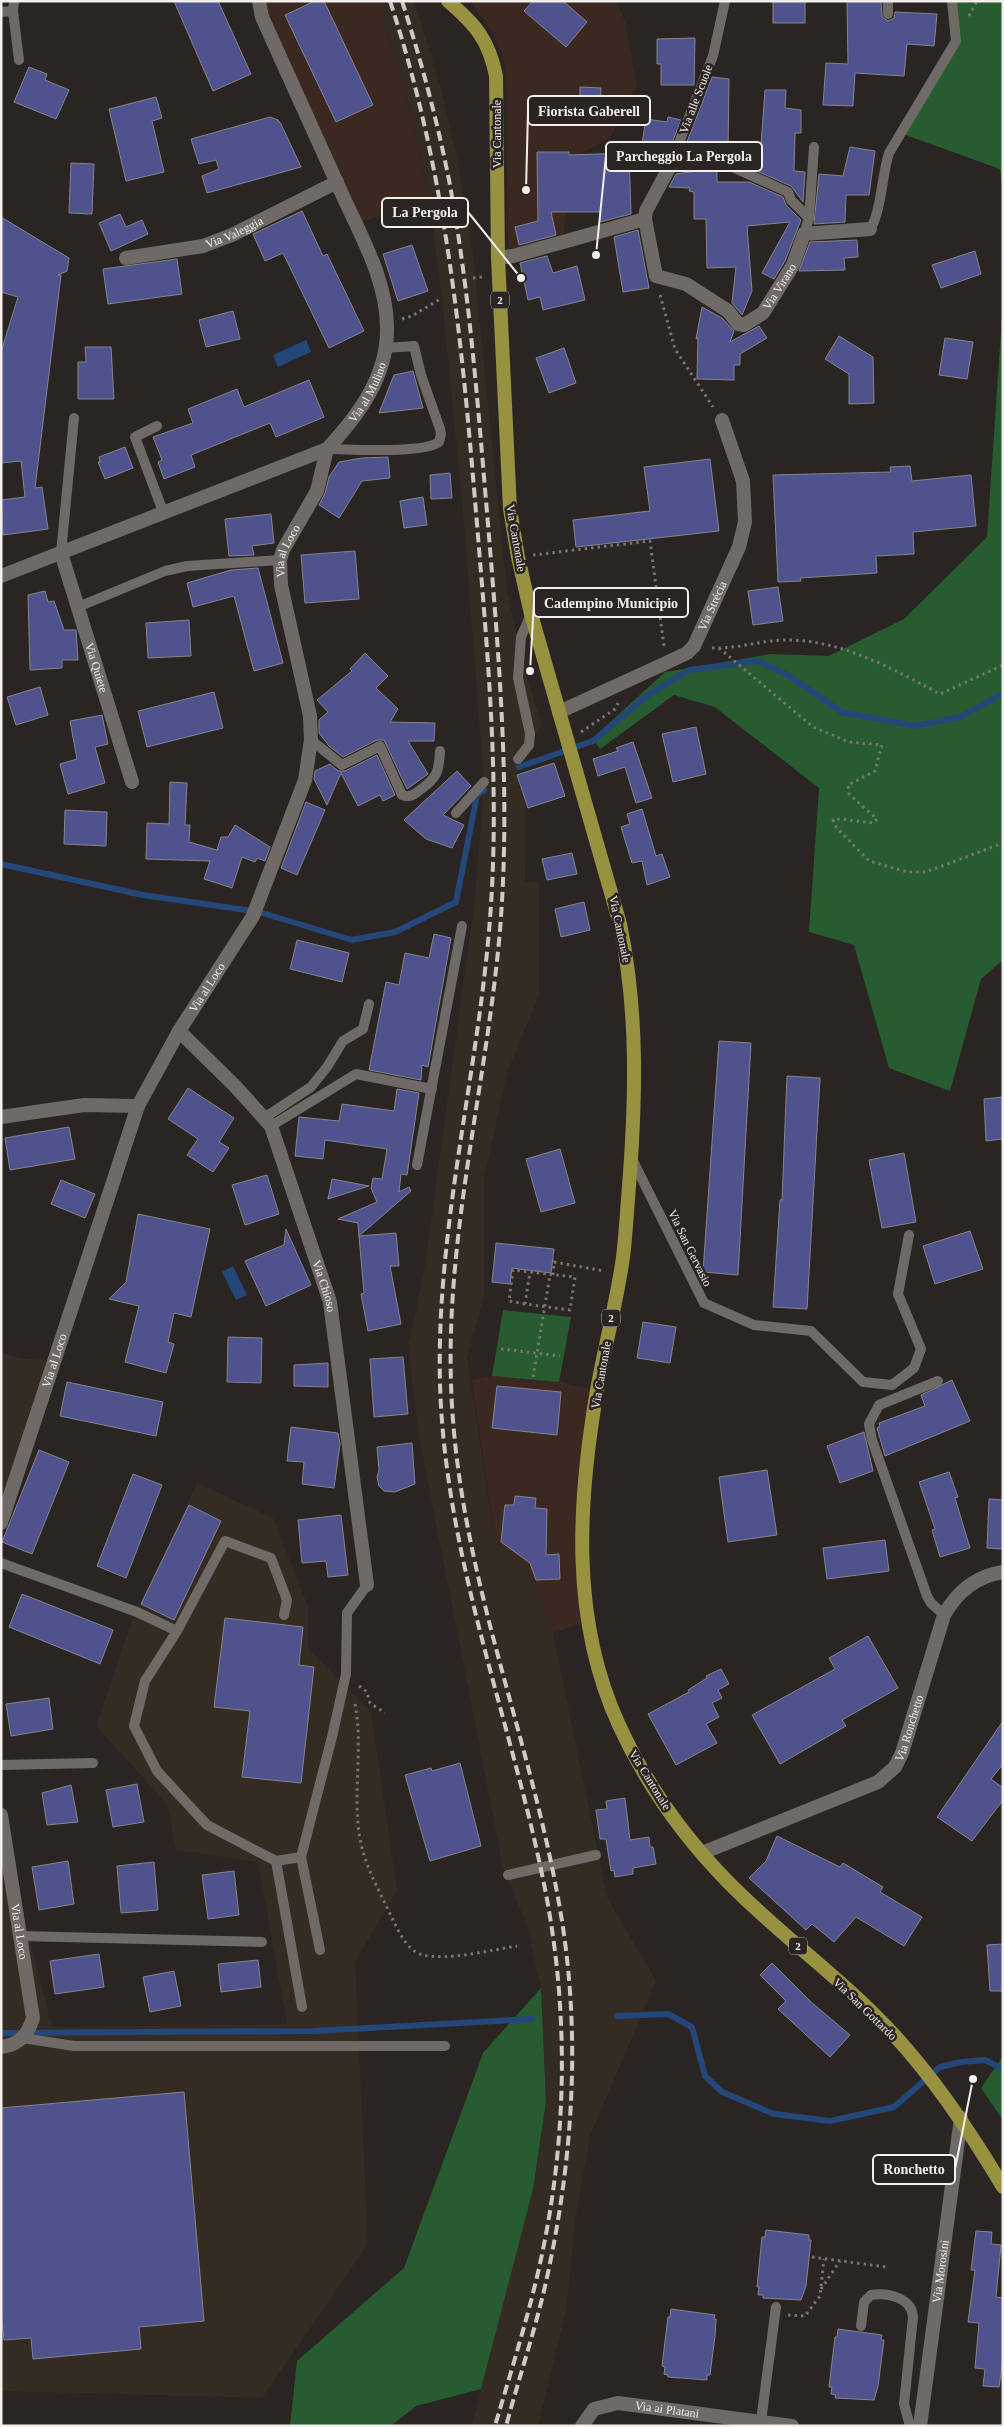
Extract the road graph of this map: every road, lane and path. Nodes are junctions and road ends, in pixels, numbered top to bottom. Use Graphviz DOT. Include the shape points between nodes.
graph roads {
  1 [pos="259,1"];
  2 [pos="448,1"];
  3 [pos="725,1"];
  4 [pos="888,1"];
  5 [pos="952,1"];
  6 [pos="13,6"];
  7 [pos="1,12"];
  8 [pos="888,14"];
  9 [pos="19,60"];
  10 [pos="814,147"];
  11 [pos="669,168"];
  12 [pos="336,182"];
  13 [pos="809,218"];
  14 [pos="645,220"];
  15 [pos="870,229"];
  16 [pos="804,234"];
  17 [pos="126,258"];
  18 [pos="498,258"];
  19 [pos="656,276"];
  20 [pos="442,298"];
  21 [pos="387,322"];
  22 [pos="386,348"];
  23 [pos="74,418"];
  24 [pos="722,420"];
  25 [pos="157,426"];
  26 [pos="327,449"];
  27 [pos="164,514"];
  28 [pos="61,553"];
  29 [pos="518,557"];
  30 [pos="280,560"];
  31 [pos="1,576"];
  32 [pos="78,606"];
  33 [pos="531,614"];
  34 [pos="694,646"];
  35 [pos="720,648"];
  36 [pos="666,663"];
  37 [pos="1003,665"];
  38 [pos="559,712"];
  39 [pos="311,740"];
  40 [pos="440,751"];
  41 [pos="518,759"];
  42 [pos="132,782"];
  43 [pos="484,782"];
  44 [pos="456,813"];
  45 [pos="1003,843"];
  46 [pos="462,926"];
  47 [pos="369,1004"];
  48 [pos="179,1030"];
  49 [pos="432,1089"];
  50 [pos="138,1106"];
  51 [pos="1,1117"];
  52 [pos="267,1122"];
  53 [pos="631,1158"];
  54 [pos="417,1165"];
  55 [pos="909,1235"];
  56 [pos="597,1269"];
  57 [pos="530,1272"];
  58 [pos="552,1275"];
  59 [pos="525,1304"];
  60 [pos="545,1306"];
  61 [pos="500,1349"];
  62 [pos="537,1354"];
  63 [pos="560,1356"];
  64 [pos="533,1377"];
  65 [pos="938,1381"];
  66 [pos="1,1523"];
  67 [pos="1,1563"];
  68 [pos="1003,1572"];
  69 [pos="367,1585"];
  70 [pos="284,1615"];
  71 [pos="944,1615"];
  72 [pos="177,1631"];
  73 [pos="346,1674"];
  74 [pos="385,1713"];
  75 [pos="93,1763"];
  76 [pos="1,1764"];
  77 [pos="1,1815"];
  78 [pos="702,1853"];
  79 [pos="596,1855"];
  80 [pos="301,1857"];
  81 [pos="276,1861"];
  82 [pos="508,1875"];
  83 [pos="20,1936"];
  84 [pos="262,1942"];
  85 [pos="517,1946"];
  86 [pos="320,1950"];
  87 [pos="302,2007"];
  88 [pos="24,2038"];
  89 [pos="445,2046"];
  90 [pos="1,2047"];
  91 [pos="960,2118"];
  92 [pos="1003,2186"];
  93 [pos="812,2257"];
  94 [pos="824,2259"];
  95 [pos="840,2261"];
  96 [pos="886,2267"];
  97 [pos="821,2289"];
  98 [pos="775,2310"];
  99 [pos="861,2326"];
  100 [pos="761,2421"];
  101 [pos="582,2426"];
  102 [pos="792,2426"];
  103 [pos="910,2426"];
  104 [pos="920,2426"];
  1 -- 12 [label="street, Via al Mulino" via="262,17"];
  2 -- 18 [label="main road, Via Cantonale / 2" via="478,30 494,64 497,88"];
  3 -- 11 [label="lane, Via alle Scuole" via="713,56"];
  4 -- 8 [label="lane"];
  5 -- 15 [label="lane" via="956,42 888,153 876,221"];
  6 -- 7 [label="lane"];
  6 -- 9 [label="lane"];
  10 -- 13 [label="lane"];
  11 -- 13 [label="lane" via="719,161 788,192"];
  11 -- 14 [label="street, Via alle Scuole" via="646,210"];
  12 -- 17 [label="street, Via Valeggia" via="232,235 203,246"];
  12 -- 21 [label="street, Via al Mulino" via="383,293"];
  13 -- 16 [label="lane"];
  14 -- 18 [label="street"];
  14 -- 19 [label="street"];
  15 -- 16 [label="street"];
  16 -- 19 [label="street, Via Virano" via="793,265 762,313 744,325 738,324 728,311 686,284"];
  18 -- 29 [label="main road, Via Cantonale / 2" via="510,509"];
  19 -- 24 [label="path" via="675,349"];
  20 -- 21 [label="path" via="412,316"];
  21 -- 22 [label="street, Via al Mulino"];
  22 -- 26 [label="street, Via al Mulino" via="361,409"];
  22 -- 26 [label="lane" via="414,346 440,429 439,442 429,447 414,448"];
  23 -- 28 [label="lane"];
  24 -- 34 [label="street, Via Strécia" via="743,481 745,522 739,547"];
  25 -- 27 [label="lane" via="135,437"];
  26 -- 27 [label="street, Via al Mulino"];
  26 -- 30 [label="street, Via al Loco" via="317,491"];
  27 -- 28 [label="street, Via al Mulino"];
  28 -- 31 [label="street, Via al Mulino"];
  28 -- 32 [label="street, Via Quiete"];
  29 -- 33 [label="main road, Via Cantonale / 2"];
  29 -- 36 [label="path" via="650,541"];
  30 -- 32 [label="lane" via="187,566 165,571"];
  30 -- 39 [label="street, Via al Loco" via="281,585 310,716"];
  32 -- 42 [label="street, Via Quiete"];
  33 -- 38 [label="main road, Via Cantonale / 2"];
  33 -- 41 [label="lane" via="521,637 518,678 530,739"];
  34 -- 35 [label="path"];
  34 -- 36 [label="street"];
  35 -- 37 [label="path" via="765,641 818,644 888,666 940,694"];
  35 -- 45 [label="path" via="813,727 848,742 882,745 875,771 848,785 849,794 877,819 873,824 840,818 833,820 869,861 907,872 926,872"];
  36 -- 38 [label="street"];
  38 -- 53 [label="main road, Via Cantonale / 2" via="627,956 635,1054"];
  39 -- 40 [label="lane" via="342,765 380,746 402,795 406,796 413,795 434,780"];
  39 -- 48 [label="street, Via al Loco" via="305,780 256,910"];
  43 -- 44 [label="lane"];
  46 -- 49 [label="lane"];
  47 -- 52 [label="lane" via="363,1029 342,1041 311,1087"];
  48 -- 50 [label="street, Via al Loco"];
  48 -- 52 [label="street, Via Chioso"];
  49 -- 52 [label="lane" via="356,1074"];
  49 -- 54 [label="lane"];
  50 -- 51 [label="street" via="84,1105"];
  50 -- 66 [label="street, Via al Loco"];
  52 -- 69 [label="street, Via Chioso" via="330,1302"];
  53 -- 55 [label="lane, Via San Gervasio" via="704,1303 754,1325 812,1331 864,1382 892,1384 914,1368 918,1355 920,1348 898,1294"];
  53 -- 78 [label="main road, Via Cantonale / 2" via="623,1258 597,1390 585,1478 581,1548 586,1612 604,1690 627,1742 653,1788"];
  56 -- 58 [label="path" via="554,1262"];
  57 -- 58 [label="path"];
  57 -- 59 [label="path"];
  57 -- 59 [label="path" via="513,1270 509,1301"];
  58 -- 60 [label="path"];
  58 -- 60 [label="path" via="575,1277 570,1310"];
  59 -- 60 [label="path"];
  60 -- 62 [label="path"];
  61 -- 62 [label="path"];
  62 -- 63 [label="path"];
  62 -- 64 [label="path"];
  65 -- 71 [label="lane" via="879,1405 869,1424 927,1596"];
  67 -- 72 [label="lane" via="137,1612"];
  68 -- 71 [label="street, Via Ronchetto" via="965,1587"];
  69 -- 73 [label="lane" via="347,1613"];
  70 -- 72 [label="lane" via="287,1600 271,1558 225,1541"];
  71 -- 78 [label="street, Via Ronchetto" via="902,1753 889,1774 878,1782"];
  72 -- 81 [label="lane" via="145,1681 134,1726 157,1771 207,1825"];
  73 -- 74 [label="path" via="367,1692 370,1703"];
  73 -- 80 [label="lane"];
  73 -- 85 [label="path" via="356,1705 360,1744 357,1791 361,1843 368,1868 402,1940 420,1955 436,1958"];
  75 -- 76 [label="lane"];
  77 -- 83 [label="street, Via al Loco"];
  78 -- 91 [label="main road, Via San Gottardo / 2" via="726,1880 895,2036"];
  79 -- 82 [label="lane"];
  80 -- 81 [label="lane"];
  80 -- 86 [label="lane"];
  81 -- 87 [label="lane"];
  83 -- 84 [label="lane"];
  83 -- 88 [label="street, Via al Loco" via="33,2018"];
  88 -- 89 [label="lane" via="74,2046"];
  88 -- 90 [label="street" via="13,2045"];
  91 -- 92 [label="main road, Via San Gottardo / 2"];
  91 -- 104 [label="street, Via Morosini"];
  93 -- 94 [label="path"];
  94 -- 95 [label="path"];
  94 -- 97 [label="path"];
  95 -- 96 [label="path"];
  95 -- 97 [label="path"];
  97 -- 98 [label="path" via="820,2296 805,2316"];
  98 -- 100 [label="lane"];
  99 -- 103 [label="lane" via="863,2305 869,2296 895,2297 911,2306 913,2317 904,2404"];
  100 -- 101 [label="street, Via ai Platani" via="618,2403 594,2409"];
  100 -- 102 [label="street, Via ai Platani"];
}
